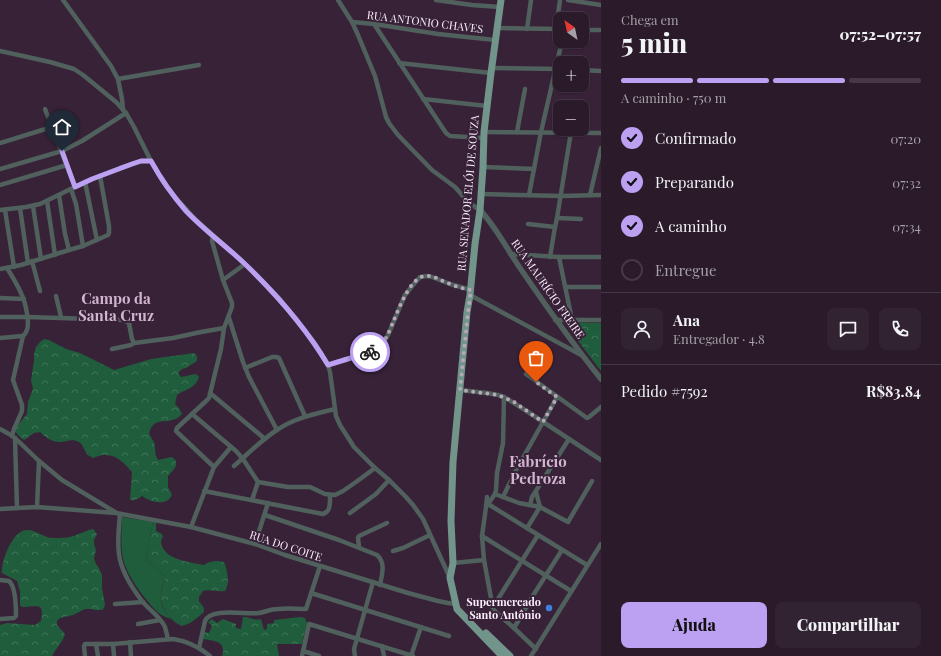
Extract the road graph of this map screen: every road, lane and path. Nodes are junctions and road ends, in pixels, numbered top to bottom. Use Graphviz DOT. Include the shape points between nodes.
graph roads {
  1 [pos="63,0"];
  2 [pos="338,0"];
  3 [pos="436,0"];
  4 [pos="531,0"];
  5 [pos="560,0"];
  6 [pos="568,0"];
  7 [pos="445,1"];
  8 [pos="472,2"];
  9 [pos="500,3"];
  10 [pos="601,5"];
  11 [pos="559,12"];
  12 [pos="352,22"];
  13 [pos="374,24"];
  14 [pos="497,28"];
  15 [pos="527,28"];
  16 [pos="553,29"];
  17 [pos="589,30"];
  18 [pos="601,30"];
  19 [pos="495,40"];
  20 [pos="0,51"];
  21 [pos="399,63"];
  22 [pos="199,65"];
  23 [pos="553,69"];
  24 [pos="589,70"];
  25 [pos="491,71"];
  26 [pos="601,71"];
  27 [pos="118,79"];
  28 [pos="553,88"];
  29 [pos="525,89"];
  30 [pos="423,99"];
  31 [pos="487,106"];
  32 [pos="45,109"];
  33 [pos="124,112"];
  34 [pos="52,127"];
  35 [pos="517,132"];
  36 [pos="541,132"];
  37 [pos="553,132"];
  38 [pos="589,133"];
  39 [pos="601,133"];
  40 [pos="484,135"];
  41 [pos="570,136"];
  42 [pos="0,143"];
  43 [pos="601,148"];
  44 [pos="62,151"];
  45 [pos="151,161"];
  46 [pos="67,165"];
  47 [pos="483,167"];
  48 [pos="0,169"];
  49 [pos="534,169"];
  50 [pos="100,176"];
  51 [pos="85,182"];
  52 [pos="0,185"];
  53 [pos="73,188"];
  54 [pos="481,194"];
  55 [pos="59,195"];
  56 [pos="529,195"];
  57 [pos="590,195"];
  58 [pos="601,195"];
  59 [pos="561,196"];
  60 [pos="47,201"];
  61 [pos="33,206"];
  62 [pos="20,208"];
  63 [pos="3,210"];
  64 [pos="480,210"];
  65 [pos="557,218"];
  66 [pos="581,219"];
  67 [pos="528,224"];
  68 [pos="555,227"];
  69 [pos="213,236"];
  70 [pos="97,240"];
  71 [pos="83,246"];
  72 [pos="69,250"];
  73 [pos="510,254"];
  74 [pos="55,255"];
  75 [pos="550,256"];
  76 [pos="559,257"];
  77 [pos="601,257"];
  78 [pos="41,259"];
  79 [pos="30,262"];
  80 [pos="245,264"];
  81 [pos="14,267"];
  82 [pos="7,268"];
  83 [pos="0,269"];
  84 [pos="223,280"];
  85 [pos="565,287"];
  86 [pos="601,287"];
  87 [pos="40,291"];
  88 [pos="470,293"];
  89 [pos="56,296"];
  90 [pos="0,298"];
  91 [pos="24,299"];
  92 [pos="0,317"];
  93 [pos="28,317"];
  94 [pos="61,317"];
  95 [pos="229,318"];
  96 [pos="556,320"];
  97 [pos="572,320"];
  98 [pos="601,320"];
  99 [pos="224,328"];
  100 [pos="23,336"];
  101 [pos="1,339"];
  102 [pos="134,343"];
  103 [pos="112,349"];
  104 [pos="583,356"];
  105 [pos="328,365"];
  106 [pos="245,368"];
  107 [pos="526,374"];
  108 [pos="601,379"];
  109 [pos="460,390"];
  110 [pos="210,393"];
  111 [pos="504,397"];
  112 [pos="557,397"];
  113 [pos="601,408"];
  114 [pos="335,409"];
  115 [pos="192,414"];
  116 [pos="305,416"];
  117 [pos="543,422"];
  118 [pos="0,429"];
  119 [pos="277,430"];
  120 [pos="14,437"];
  121 [pos="265,439"];
  122 [pos="569,439"];
  123 [pos="231,448"];
  124 [pos="244,459"];
  125 [pos="601,460"];
  126 [pos="39,461"];
  127 [pos="234,466"];
  128 [pos="214,467"];
  129 [pos="375,468"];
  130 [pos="389,480"];
  131 [pos="592,481"];
  132 [pos="258,482"];
  133 [pos="204,491"];
  134 [pos="536,492"];
  135 [pos="495,494"];
  136 [pos="330,495"];
  137 [pos="487,497"];
  138 [pos="503,497"];
  139 [pos="252,500"];
  140 [pos="268,503"];
  141 [pos="487,505"];
  142 [pos="530,505"];
  143 [pos="540,506"];
  144 [pos="37,507"];
  145 [pos="17,508"];
  146 [pos="0,509"];
  147 [pos="350,512"];
  148 [pos="118,514"];
  149 [pos="265,515"];
  150 [pos="387,523"];
  151 [pos="192,528"];
  152 [pos="527,528"];
  153 [pos="430,535"];
  154 [pos="538,535"];
  155 [pos="482,536"];
  156 [pos="255,544"];
  157 [pos="601,544"];
  158 [pos="359,547"];
  159 [pos="562,550"];
  160 [pos="393,551"];
  161 [pos="484,560"];
  162 [pos="521,561"];
  163 [pos="452,563"];
  164 [pos="587,565"];
  165 [pos="320,566"];
  166 [pos="546,576"];
  167 [pos="450,578"];
  168 [pos="0,580"];
  169 [pos="373,582"];
  170 [pos="380,584"];
  171 [pos="571,591"];
  172 [pos="311,593"];
  173 [pos="143,602"];
  174 [pos="114,604"];
  175 [pos="456,604"];
  176 [pos="493,607"];
  177 [pos="365,610"];
  178 [pos="0,619"];
  179 [pos="160,620"];
  180 [pos="138,624"];
  181 [pos="421,627"];
  182 [pos="514,628"];
  183 [pos="449,636"];
  184 [pos="357,638"];
  185 [pos="168,639"];
  186 [pos="130,642"];
  187 [pos="493,643"];
  188 [pos="96,644"];
  189 [pos="113,644"];
  190 [pos="382,646"];
  191 [pos="199,648"];
  192 [pos="536,649"];
  193 [pos="303,653"];
  194 [pos="85,656"];
  195 [pos="98,656"];
  196 [pos="114,656"];
  197 [pos="131,656"];
  198 [pos="210,656"];
  199 [pos="319,656"];
  200 [pos="355,656"];
  201 [pos="384,656"];
  202 [pos="412,656"];
  203 [pos="502,656"];
  204 [pos="510,656"];
  205 [pos="531,656"];
  1 -- 27 [label="street"];
  2 -- 12 [label="street"];
  3 -- 7 [label="street"];
  4 -- 15 [label="street"];
  5 -- 11 [label="street"];
  6 -- 10 [label="street"];
  7 -- 8 [label="street"];
  8 -- 9 [label="street"];
  9 -- 14 [label="main road, RUA SENADOR ELÓI DE SOUZA"];
  12 -- 13 [label="street, RUA ANTONIO CHAVES"];
  12 -- 64 [label="street" via="375,76 386,117 392,127 432,170"];
  13 -- 19 [label="street, RUA ANTONIO CHAVES"];
  13 -- 21 [label="street"];
  14 -- 15 [label="street"];
  14 -- 19 [label="main road, RUA SENADOR ELÓI DE SOUZA"];
  15 -- 16 [label="street"];
  17 -- 18 [label="street"];
  19 -- 25 [label="main road, RUA SENADOR ELÓI DE SOUZA"];
  20 -- 33 [label="street" via="74,69 116,102"];
  21 -- 25 [label="street"];
  21 -- 30 [label="street"];
  22 -- 27 [label="street"];
  23 -- 25 [label="street"];
  24 -- 26 [label="street"];
  25 -- 31 [label="main road, RUA SENADOR ELÓI DE SOUZA"];
  27 -- 33 [label="street"];
  28 -- 36 [label="street"];
  29 -- 35 [label="street"];
  30 -- 31 [label="street"];
  30 -- 40 [label="street" via="450,136"];
  31 -- 40 [label="main road, RUA SENADOR ELÓI DE SOUZA"];
  32 -- 34 [label="street"];
  33 -- 44 [label="street" via="82,141"];
  33 -- 45 [label="street"];
  34 -- 42 [label="street"];
  34 -- 44 [label="street"];
  35 -- 36 [label="street"];
  35 -- 40 [label="street"];
  36 -- 37 [label="street"];
  36 -- 49 [label="street"];
  38 -- 39 [label="street"];
  40 -- 47 [label="main road, RUA SENADOR ELÓI DE SOUZA"];
  41 -- 59 [label="street"];
  43 -- 57 [label="street"];
  44 -- 46 [label="street"];
  44 -- 48 [label="street"];
  45 -- 50 [label="street" via="141,161"];
  45 -- 69 [label="street" via="175,197"];
  46 -- 52 [label="street"];
  46 -- 53 [label="street"];
  47 -- 49 [label="street"];
  47 -- 54 [label="main road, RUA SENADOR ELÓI DE SOUZA"];
  49 -- 56 [label="street"];
  50 -- 51 [label="street"];
  50 -- 70 [label="street" via="109,234"];
  51 -- 53 [label="street"];
  51 -- 70 [label="street"];
  53 -- 55 [label="street"];
  53 -- 71 [label="street"];
  54 -- 56 [label="street"];
  54 -- 64 [label="main road, RUA SENADOR ELÓI DE SOUZA"];
  55 -- 60 [label="street"];
  55 -- 72 [label="street"];
  56 -- 59 [label="street"];
  57 -- 58 [label="street"];
  57 -- 59 [label="street"];
  59 -- 65 [label="street"];
  60 -- 61 [label="street"];
  60 -- 74 [label="street"];
  61 -- 62 [label="street"];
  61 -- 78 [label="street"];
  62 -- 63 [label="street"];
  62 -- 79 [label="street"];
  63 -- 81 [label="street"];
  64 -- 73 [label="street, RUA MAURÍCIO FREIRE"];
  64 -- 88 [label="main road, RUA SENADOR ELÓI DE SOUZA"];
  65 -- 66 [label="street"];
  65 -- 68 [label="street"];
  67 -- 68 [label="street"];
  68 -- 75 [label="street"];
  69 -- 80 [label="street"];
  69 -- 84 [label="street" via="212,241"];
  70 -- 71 [label="street"];
  71 -- 72 [label="street"];
  72 -- 74 [label="street"];
  73 -- 75 [label="street"];
  73 -- 96 [label="street, RUA MAURÍCIO FREIRE"];
  74 -- 78 [label="street"];
  75 -- 76 [label="street"];
  76 -- 77 [label="street"];
  76 -- 85 [label="street"];
  78 -- 79 [label="street"];
  79 -- 81 [label="street"];
  79 -- 87 [label="street"];
  80 -- 84 [label="street"];
  80 -- 105 [label="street" via="278,298 316,345"];
  81 -- 82 [label="street"];
  82 -- 83 [label="street"];
  82 -- 91 [label="street"];
  84 -- 95 [label="street" via="232,303"];
  85 -- 86 [label="street"];
  85 -- 97 [label="street"];
  88 -- 104 [label="street"];
  88 -- 105 [label="street" via="432,277 420,277 405,295 383,343 369,352"];
  88 -- 109 [label="main road, RUA SENADOR ELÓI DE SOUZA"];
  89 -- 94 [label="street"];
  90 -- 91 [label="street"];
  91 -- 93 [label="street"];
  92 -- 93 [label="street"];
  93 -- 94 [label="street"];
  93 -- 100 [label="street" via="27,331"];
  94 -- 102 [label="street" via="127,320"];
  95 -- 99 [label="street"];
  95 -- 106 [label="street"];
  96 -- 97 [label="street"];
  96 -- 104 [label="street, RUA MAURÍCIO FREIRE"];
  97 -- 98 [label="street"];
  99 -- 102 [label="street"];
  99 -- 110 [label="street"];
  100 -- 101 [label="street"];
  100 -- 120 [label="street" via="13,380 22,405"];
  102 -- 103 [label="street"];
  104 -- 108 [label="street, RUA MAURÍCIO FREIRE"];
  105 -- 114 [label="street"];
  106 -- 116 [label="street" via="274,357 278,358"];
  106 -- 119 [label="street"];
  107 -- 112 [label="street"];
  109 -- 111 [label="street"];
  109 -- 163 [label="main road, RUA SENADOR ELÓI DE SOUZA" via="453,462"];
  110 -- 115 [label="street" via="206,401"];
  110 -- 121 [label="street"];
  111 -- 117 [label="street"];
  111 -- 135 [label="street" via="503,443"];
  112 -- 113 [label="street" via="588,418"];
  112 -- 117 [label="street"];
  114 -- 116 [label="street"];
  114 -- 129 [label="street" via="346,436"];
  115 -- 123 [label="street"];
  115 -- 128 [label="street" via="176,431"];
  116 -- 119 [label="street"];
  117 -- 122 [label="street"];
  117 -- 138 [label="street"];
  118 -- 120 [label="street"];
  119 -- 121 [label="street"];
  120 -- 126 [label="street"];
  120 -- 145 [label="street"];
  121 -- 124 [label="street"];
  122 -- 125 [label="street"];
  122 -- 134 [label="street"];
  123 -- 124 [label="street"];
  123 -- 128 [label="street"];
  124 -- 127 [label="street"];
  124 -- 132 [label="street"];
  126 -- 144 [label="street"];
  126 -- 148 [label="street" via="62,480"];
  128 -- 133 [label="street"];
  129 -- 130 [label="street"];
  129 -- 136 [label="street" via="338,494"];
  130 -- 147 [label="street" via="376,494"];
  130 -- 153 [label="street" via="413,505"];
  131 -- 143 [label="street" via="568,522"];
  132 -- 136 [label="street" via="288,487 310,487"];
  132 -- 139 [label="street"];
  133 -- 139 [label="street"];
  133 -- 151 [label="street"];
  134 -- 142 [label="street"];
  134 -- 143 [label="street"];
  135 -- 138 [label="street"];
  135 -- 141 [label="street"];
  136 -- 140 [label="street" via="329,509 323,514"];
  137 -- 141 [label="street"];
  138 -- 142 [label="street"];
  139 -- 140 [label="street"];
  140 -- 149 [label="street"];
  141 -- 152 [label="street"];
  141 -- 155 [label="street"];
  142 -- 143 [label="street"];
  143 -- 152 [label="street"];
  144 -- 145 [label="street"];
  144 -- 148 [label="street"];
  145 -- 146 [label="street"];
  148 -- 151 [label="street, RUA DO COITE"];
  148 -- 173 [label="street" via="121,562 130,583"];
  149 -- 156 [label="street"];
  149 -- 158 [label="street"];
  150 -- 158 [label="street" via="359,536"];
  151 -- 156 [label="street, RUA DO COITE"];
  152 -- 154 [label="street"];
  153 -- 160 [label="street"];
  153 -- 167 [label="street"];
  154 -- 159 [label="street"];
  154 -- 162 [label="street"];
  155 -- 161 [label="street"];
  155 -- 162 [label="street"];
  156 -- 165 [label="street, RUA DO COITE"];
  157 -- 164 [label="street"];
  158 -- 170 [label="street" via="377,555 383,562"];
  159 -- 164 [label="street"];
  159 -- 166 [label="street"];
  161 -- 163 [label="street"];
  161 -- 176 [label="street"];
  162 -- 166 [label="street"];
  162 -- 176 [label="street"];
  163 -- 167 [label="main road, RUA SENADOR ELÓI DE SOUZA"];
  164 -- 171 [label="street"];
  165 -- 169 [label="street, RUA DO COITE"];
  165 -- 172 [label="street"];
  166 -- 171 [label="street"];
  166 -- 182 [label="street"];
  167 -- 175 [label="main road, RUA SENADOR ELÓI DE SOUZA"];
  168 -- 178 [label="street" via="9,581 12,585 16,604 14,618"];
  169 -- 170 [label="street, RUA DO COITE"];
  169 -- 177 [label="street"];
  170 -- 175 [label="street, RUA DO COITE"];
  171 -- 192 [label="street"];
  172 -- 177 [label="street"];
  172 -- 191 [label="street" via="306,609 276,609 258,613 222,613 210,616 206,618"];
  173 -- 174 [label="street"];
  173 -- 179 [label="street"];
  175 -- 187 [label="main road, RUA SENADOR ELÓI DE SOUZA" via="457,608"];
  176 -- 182 [label="street"];
  177 -- 181 [label="street"];
  177 -- 184 [label="street"];
  179 -- 180 [label="street"];
  179 -- 185 [label="street"];
  181 -- 183 [label="street"];
  181 -- 202 [label="street"];
  182 -- 192 [label="street"];
  184 -- 190 [label="street"];
  184 -- 193 [label="street" via="309,624"];
  184 -- 200 [label="street"];
  185 -- 186 [label="street"];
  185 -- 191 [label="street" via="181,640"];
  186 -- 189 [label="street"];
  186 -- 197 [label="street"];
  187 -- 203 [label="main road, RUA SENADOR ELÓI DE SOUZA"];
  187 -- 204 [label="main road, RUA SENADOR ELÓI DE SOUZA"];
  188 -- 189 [label="street"];
  188 -- 194 [label="street" via="85,644"];
  188 -- 195 [label="street"];
  189 -- 196 [label="street"];
  190 -- 201 [label="street"];
  190 -- 202 [label="street"];
  191 -- 198 [label="street"];
  192 -- 205 [label="street"];
  193 -- 199 [label="street"];
}
